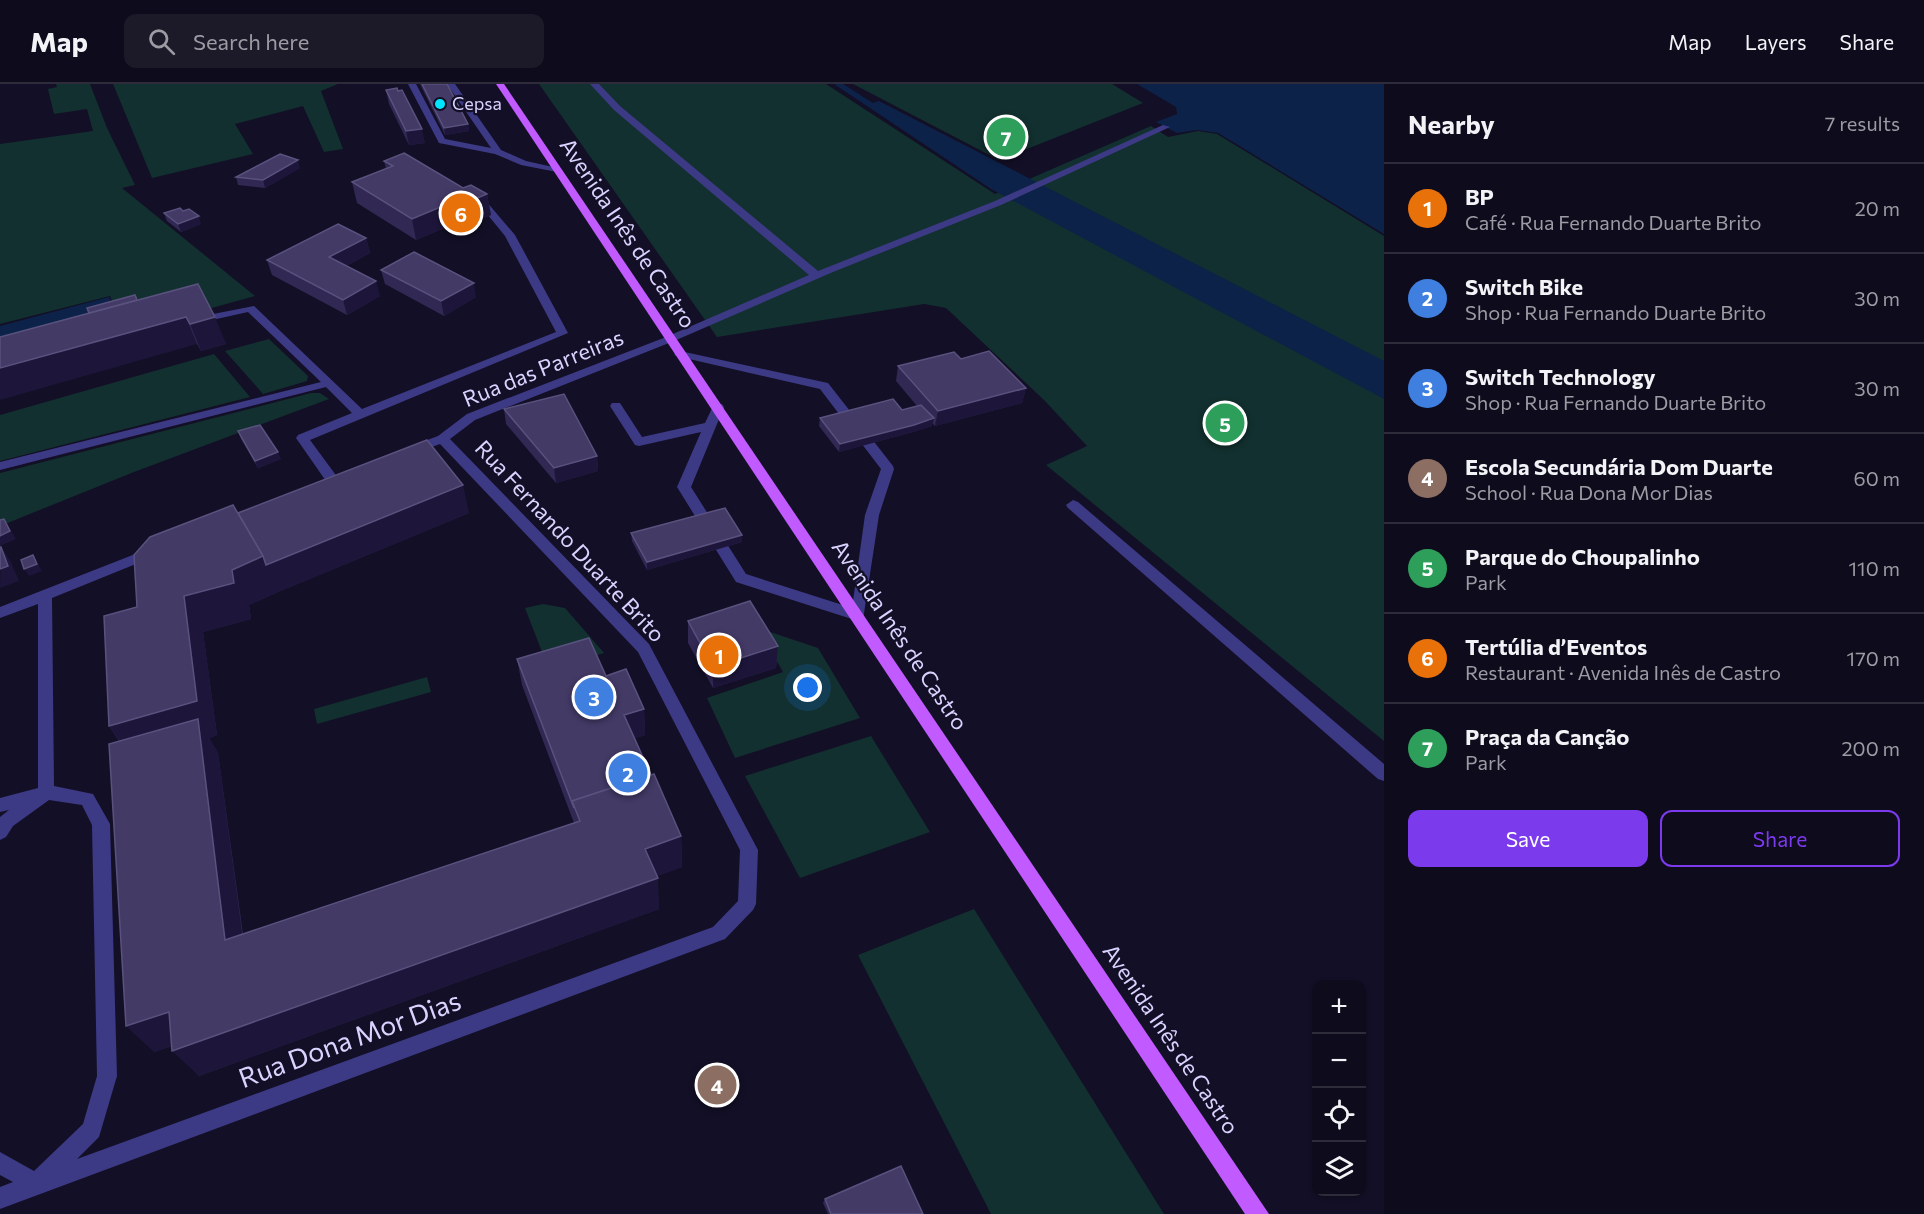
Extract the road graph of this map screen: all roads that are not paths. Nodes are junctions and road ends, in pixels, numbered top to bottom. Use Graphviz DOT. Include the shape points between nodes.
graph roads {
  1 [pos="412,84"];
  2 [pos="451,84"];
  3 [pos="500,84"];
  4 [pos="594,84"];
  5 [pos="1166,127"];
  6 [pos="498,152"];
  7 [pos="557,169"];
  8 [pos="469,187"];
  9 [pos="816,275"];
  10 [pos="212,317"];
  11 [pos="670,339"];
  12 [pos="680,354"];
  13 [pos="329,383"];
  14 [pos="616,406"];
  15 [pos="718,407"];
  16 [pos="359,414"];
  17 [pos="709,426"];
  18 [pos="442,439"];
  19 [pos="399,456"];
  20 [pos="0,466"];
  21 [pos="333,481"];
  22 [pos="1073,505"];
  23 [pos="167,547"];
  24 [pos="45,596"];
  25 [pos="0,613"];
  26 [pos="858,616"];
  27 [pos="1384,774"];
  28 [pos="46,792"];
  29 [pos="0,805"];
  30 [pos="0,832"];
  31 [pos="719,933"];
  32 [pos="0,1163"];
  33 [pos="36,1184"];
  34 [pos="0,1198"];
  35 [pos="1258,1214"];
  1 -- 6 [label="street" via="442,141"];
  2 -- 6 [label="street"];
  3 -- 7 [label="main road, Avenida Inês de Castro"];
  4 -- 9 [label="street" via="617,108"];
  5 -- 9 [label="street, Rua das Parreiras" via="1042,184"];
  6 -- 7 [label="street" via="524,163"];
  7 -- 11 [label="main road, Avenida Inês de Castro"];
  8 -- 16 [label="street" via="510,236 562,333"];
  9 -- 11 [label="street, Rua das Parreiras"];
  10 -- 13 [label="street" via="250,308"];
  11 -- 12 [label="main road, Avenida Inês de Castro"];
  11 -- 18 [label="street, Rua das Parreiras" via="471,417"];
  12 -- 15 [label="main road, Avenida Inês de Castro"];
  12 -- 26 [label="street" via="824,386 888,469 872,515"];
  13 -- 16 [label="street"];
  13 -- 20 [label="street"];
  14 -- 17 [label="street" via="639,442"];
  15 -- 17 [label="street"];
  15 -- 26 [label="main road, Avenida Inês de Castro"];
  16 -- 21 [label="street" via="302,438"];
  17 -- 26 [label="street" via="684,487 741,578"];
  18 -- 19 [label="street, Rua das Parreiras"];
  18 -- 31 [label="street, Rua Fernando Duarte Brito" via="644,648 748,850 747,904"];
  22 -- 27 [label="street"];
  23 -- 24 [label="street"];
  24 -- 25 [label="street"];
  24 -- 28 [label="street"];
  26 -- 35 [label="main road, Avenida Inês de Castro"];
  28 -- 29 [label="street"];
  28 -- 30 [label="street" via="8,821"];
  28 -- 33 [label="street" via="87,799 101,824 107,1076 92,1130"];
  31 -- 33 [label="street, Rua Dona Mor Dias"];
  32 -- 33 [label="street"];
  33 -- 34 [label="street, Rua Dona Mor Dias"];
}
